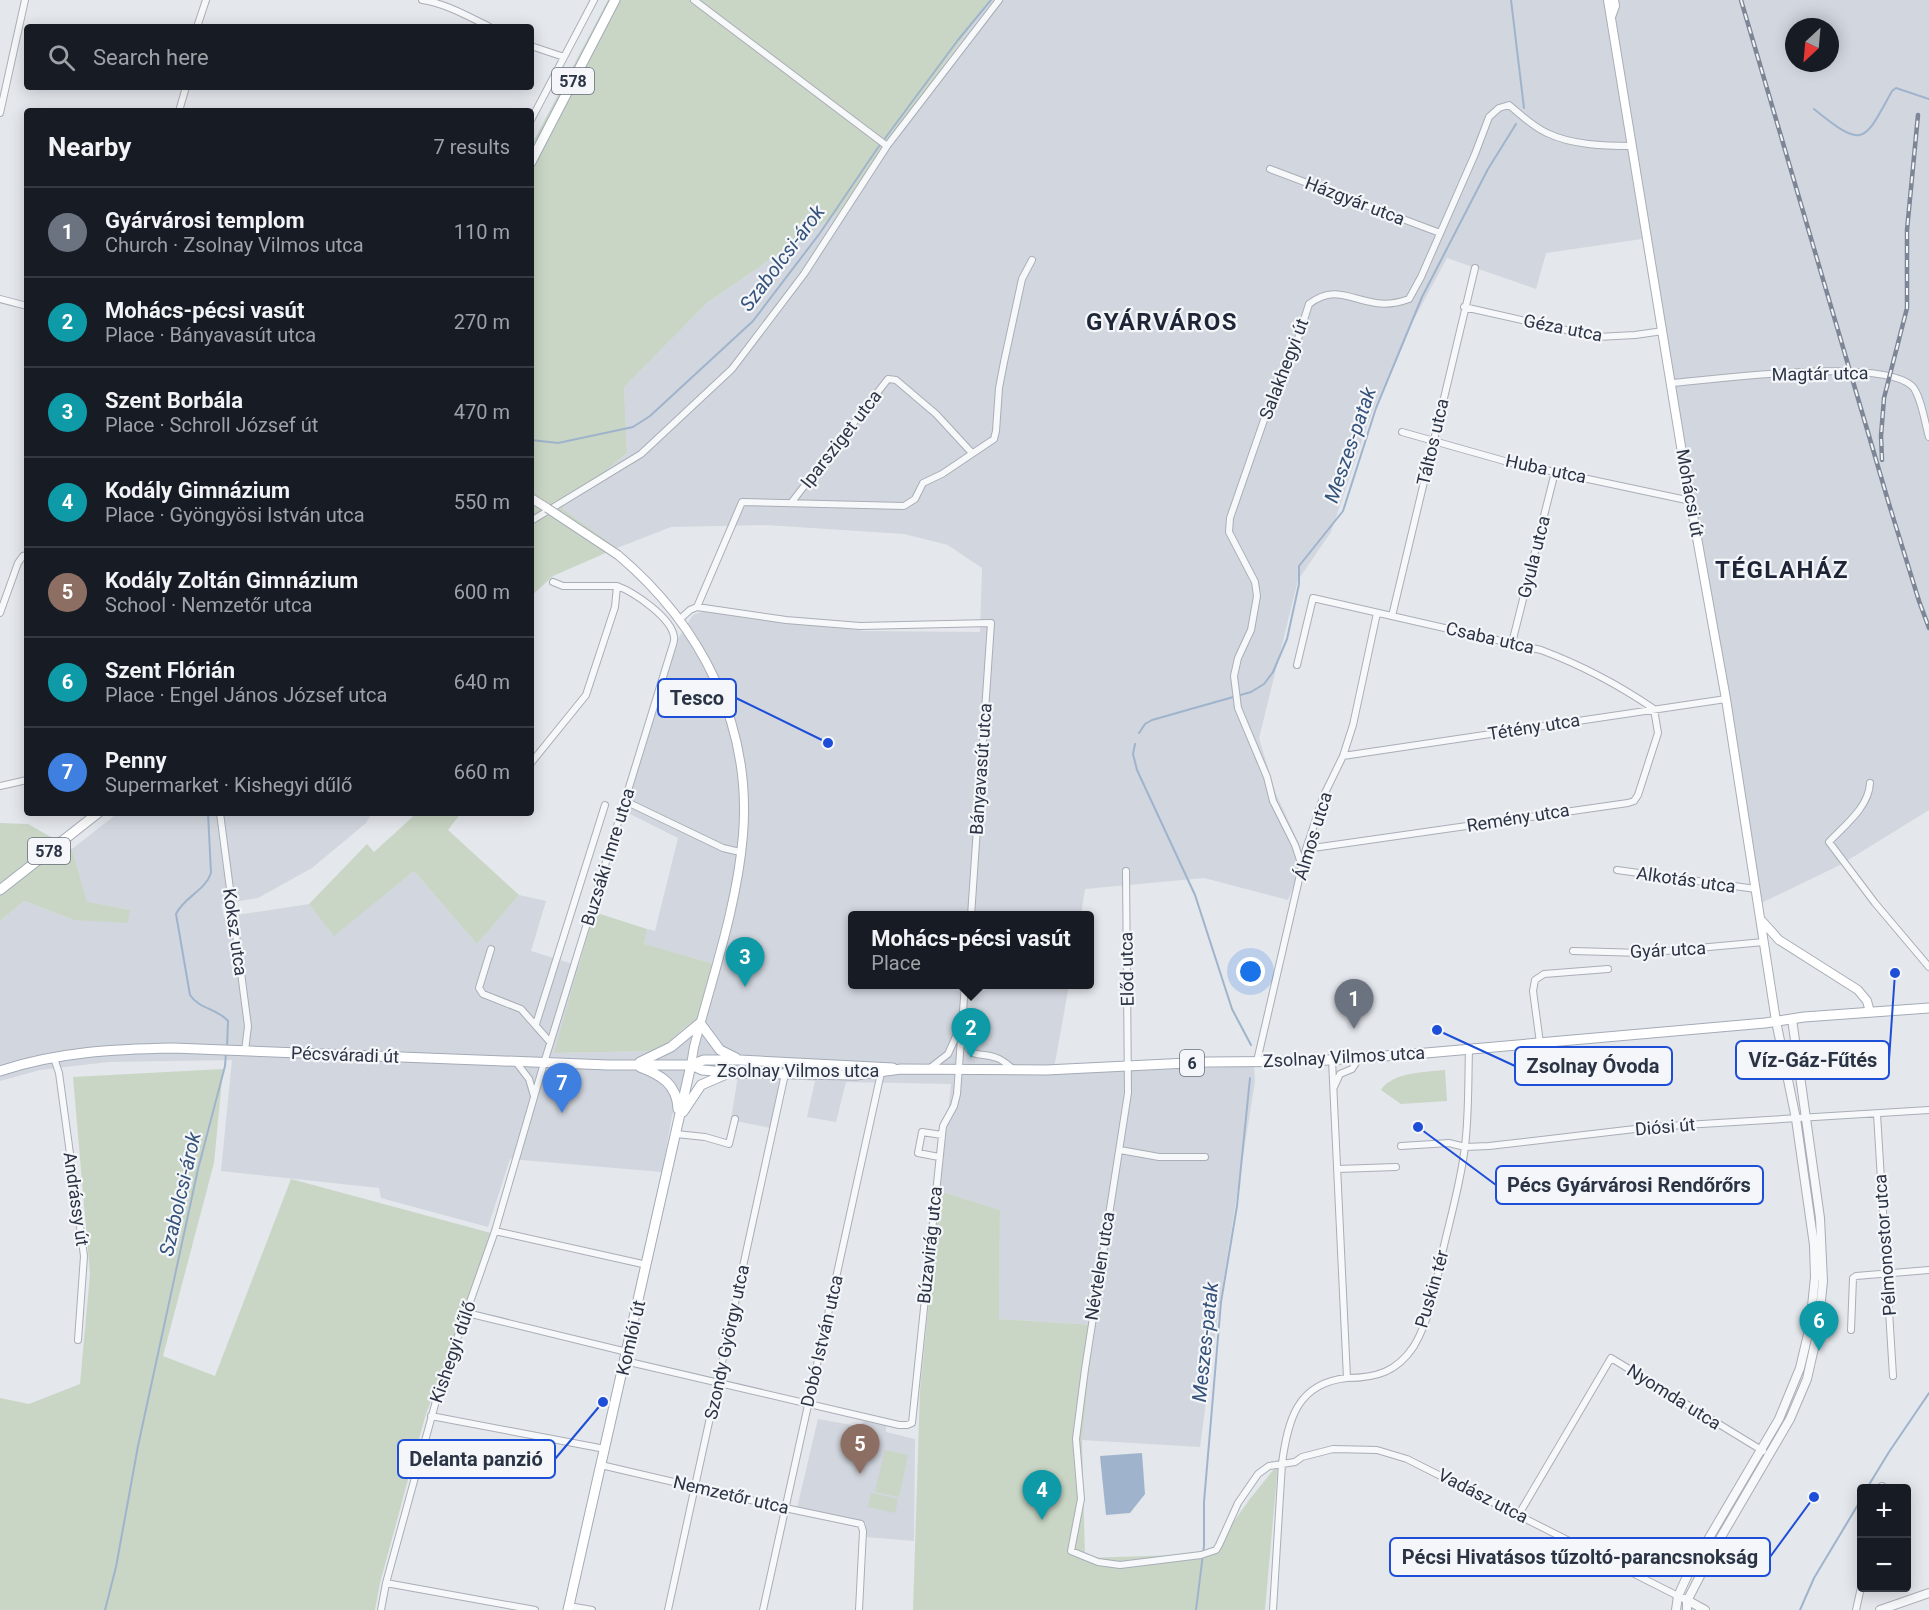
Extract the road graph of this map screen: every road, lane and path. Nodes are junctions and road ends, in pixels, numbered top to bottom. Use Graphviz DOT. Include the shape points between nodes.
graph roads {
  1 [pos="15,0"];
  2 [pos="206,0"];
  3 [pos="422,0"];
  4 [pos="594,0"];
  5 [pos="615,0"];
  6 [pos="694,0"];
  7 [pos="999,0"];
  8 [pos="1608,0"];
  9 [pos="1614,0"];
  10 [pos="24,2"];
  11 [pos="1611,17"];
  12 [pos="197,24"];
  13 [pos="483,24"];
  14 [pos="534,46"];
  15 [pos="564,57"];
  16 [pos="185,90"];
  17 [pos="1,98"];
  18 [pos="180,108"];
  19 [pos="0,113"];
  20 [pos="534,114"];
  21 [pos="884,144"];
  22 [pos="1632,146"];
  23 [pos="534,156"];
  24 [pos="1270,169"];
  25 [pos="1440,233"];
  26 [pos="1032,260"];
  27 [pos="1475,268"];
  28 [pos="0,299"];
  29 [pos="24,305"];
  30 [pos="1464,307"];
  31 [pos="1663,331"];
  32 [pos="1672,383"];
  33 [pos="1402,432"];
  34 [pos="1929,437"];
  35 [pos="1433,441"];
  36 [pos="972,453"];
  37 [pos="1556,472"];
  38 [pos="534,500"];
  39 [pos="1691,501"];
  40 [pos="791,503"];
  41 [pos="534,519"];
  42 [pos="24,556"];
  43 [pos="553,582"];
  44 [pos="617,586"];
  45 [pos="697,607"];
  46 [pos="0,613"];
  47 [pos="1377,613"];
  48 [pos="1392,616"];
  49 [pos="680,619"];
  50 [pos="1512,643"];
  51 [pos="1297,665"];
  52 [pos="1726,699"];
  53 [pos="1654,709"];
  54 [pos="1343,756"];
  55 [pos="534,759"];
  56 [pos="24,781"];
  57 [pos="1870,783"];
  58 [pos="0,786"];
  59 [pos="625,801"];
  60 [pos="605,805"];
  61 [pos="94,816"];
  62 [pos="220,816"];
  63 [pos="1306,849"];
  64 [pos="740,852"];
  65 [pos="1302,866"];
  66 [pos="1617,870"];
  67 [pos="1126,871"];
  68 [pos="1756,889"];
  69 [pos="0,890"];
  70 [pos="971,911"];
  71 [pos="1761,918"];
  72 [pos="1764,942"];
  73 [pos="1789,947"];
  74 [pos="491,949"];
  75 [pos="1573,951"];
  76 [pos="1766,954"];
  77 [pos="1929,967"];
  78 [pos="1608,969"];
  79 [pos="964,989"];
  80 [pos="1929,1008"];
  81 [pos="1870,1012"];
  82 [pos="1792,1019"];
  83 [pos="1776,1021"];
  84 [pos="700,1023"];
  85 [pos="961,1023"];
  86 [pos="536,1024"];
  87 [pos="550,1042"];
  88 [pos="1540,1043"];
  89 [pos="1469,1050"];
  90 [pos="245,1051"];
  91 [pos="54,1058"];
  92 [pos="1359,1058"];
  93 [pos="740,1060"];
  94 [pos="1332,1060"];
  95 [pos="1257,1061"];
  96 [pos="516,1062"];
  97 [pos="544,1063"];
  98 [pos="635,1064"];
  99 [pos="691,1065"];
  100 [pos="1127,1067"];
  101 [pos="902,1069"];
  102 [pos="929,1069"];
  103 [pos="958,1069"];
  104 [pos="1015,1070"];
  105 [pos="0,1071"];
  106 [pos="736,1073"];
  107 [pos="881,1073"];
  108 [pos="785,1074"];
  109 [pos="1333,1094"];
  110 [pos="534,1097"];
  111 [pos="1929,1110"];
  112 [pos="1876,1114"];
  113 [pos="1805,1118"];
  114 [pos="735,1119"];
  115 [pos="1796,1119"];
  116 [pos="678,1120"];
  117 [pos="676,1134"];
  118 [pos="942,1135"];
  119 [pos="1401,1146"];
  120 [pos="1465,1147"];
  121 [pos="1120,1150"];
  122 [pos="939,1157"];
  123 [pos="1205,1157"];
  124 [pos="1396,1167"];
  125 [pos="1337,1169"];
  126 [pos="495,1231"];
  127 [pos="647,1265"];
  128 [pos="1929,1270"];
  129 [pos="1887,1273"];
  130 [pos="467,1313"];
  131 [pos="1851,1330"];
  132 [pos="78,1340"];
  133 [pos="626,1357"];
  134 [pos="1893,1376"];
  135 [pos="1347,1378"];
  136 [pos="719,1382"];
  137 [pos="808,1404"];
  138 [pos="431,1416"];
  139 [pos="605,1449"];
  140 [pos="1761,1450"];
  141 [pos="1770,1455"];
  142 [pos="1282,1463"];
  143 [pos="601,1465"];
  144 [pos="695,1486"];
  145 [pos="785,1508"];
  146 [pos="1519,1514"];
  147 [pos="1203,1554"];
  148 [pos="386,1583"];
  149 [pos="1860,1592"];
  150 [pos="1929,1593"];
  151 [pos="1678,1596"];
  152 [pos="1688,1601"];
  153 [pos="568,1608"];
  154 [pos="587,1609"];
  155 [pos="381,1610"];
  156 [pos="535,1610"];
  157 [pos="668,1610"];
  158 [pos="763,1610"];
  159 [pos="859,1610"];
  160 [pos="1274,1610"];
  161 [pos="1676,1610"];
  162 [pos="1687,1610"];
  163 [pos="1705,1610"];
  164 [pos="1856,1610"];
  165 [pos="1880,1610"];
  1 -- 10 [label="street"];
  2 -- 12 [label="street"];
  3 -- 13 [label="street"];
  4 -- 15 [label="street"];
  5 -- 23 [label="main road, 578"];
  6 -- 21 [label="street"];
  7 -- 21 [label="street"];
  8 -- 11 [label="main road, Mohácsi út"];
  9 -- 11 [label="main road"];
  10 -- 17 [label="street"];
  11 -- 22 [label="main road, Mohácsi út"];
  14 -- 15 [label="street"];
  15 -- 20 [label="street"];
  16 -- 18 [label="street"];
  17 -- 19 [label="street"];
  21 -- 41 [label="street" via="804,274 732,369 641,453"];
  22 -- 25 [label="street, Salakhegyi út" via="1560,138 1545,133 1509,105 1499,108 1489,117"];
  22 -- 31 [label="main road, Mohácsi út"];
  24 -- 25 [label="street, Házgyár utca"];
  25 -- 65 [label="street, Salakhegyi út" via="1409,299 1396,304 1375,303 1327,294 1308,304 1230,518 1228,532 1255,582 1257,596 1251,630 1234,676 1237,704"];
  26 -- 36 [label="street, Iparsziget utca" via="1022,279 1004,362 995,436"];
  27 -- 30 [label="street, Táltos utca"];
  28 -- 29 [label="street"];
  30 -- 31 [label="street, Géza utca" via="1597,338"];
  30 -- 35 [label="street, Táltos utca"];
  31 -- 32 [label="main road, Mohácsi út"];
  32 -- 34 [label="street, Magtár utca" via="1801,371 1889,375 1914,389"];
  32 -- 39 [label="main road, Mohácsi út"];
  33 -- 35 [label="street, Huba utca"];
  35 -- 37 [label="street, Huba utca"];
  35 -- 48 [label="street, Táltos utca"];
  36 -- 40 [label="street, Iparsziget utca" via="923,483 908,505"];
  36 -- 40 [label="street, Iparsziget utca" via="936,414 896,380 888,379"];
  37 -- 39 [label="street, Huba utca"];
  37 -- 50 [label="street, Gyula utca"];
  38 -- 49 [label="main road, bridge" via="618,555 644,577"];
  39 -- 52 [label="main road, Mohácsi út"];
  40 -- 45 [label="street, Iparsziget utca" via="742,502"];
  42 -- 46 [label="street"];
  43 -- 44 [label="street" via="562,586"];
  44 -- 55 [label="street" via="615,607 586,695"];
  44 -- 59 [label="street, Buzsáki Imre utca" via="636,596 664,620 675,637"];
  45 -- 49 [label="street"];
  45 -- 70 [label="street, Bányavasút utca" via="860,626 991,623"];
  47 -- 48 [label="street, Csaba utca"];
  47 -- 51 [label="street, Csaba utca" via="1313,598"];
  47 -- 54 [label="street, Álmos utca"];
  48 -- 50 [label="street, Csaba utca"];
  49 -- 64 [label="main road" via="715,679 734,734 743,791"];
  50 -- 53 [label="street, Csaba utca" via="1563,658 1625,689"];
  52 -- 53 [label="street, Tétény utca"];
  52 -- 68 [label="main road, Mohácsi út"];
  53 -- 54 [label="street, Tétény utca"];
  53 -- 63 [label="street, Remény utca" via="1658,733 1634,801"];
  54 -- 63 [label="street, Álmos utca" via="1324,795"];
  56 -- 58 [label="street"];
  57 -- 77 [label="street" via="1864,803 1829,842"];
  59 -- 64 [label="street" via="723,848"];
  59 -- 87 [label="street, Buzsáki Imre utca"];
  60 -- 86 [label="street"];
  61 -- 69 [label="main road, 578"];
  62 -- 90 [label="street, Koksz utca" via="248,1026"];
  63 -- 65 [label="street, Álmos utca"];
  64 -- 84 [label="main road" via="729,918"];
  65 -- 95 [label="street, Álmos utca"];
  66 -- 68 [label="street, Alkotás utca"];
  67 -- 100 [label="street, Előd utca"];
  68 -- 71 [label="main road, Mohácsi út"];
  71 -- 72 [label="main road, Mohácsi út"];
  71 -- 73 [label="main road"];
  72 -- 75 [label="street, Gyár utca" via="1643,953"];
  72 -- 76 [label="main road, Mohácsi út"];
  73 -- 76 [label="main road" via="1774,947"];
  73 -- 81 [label="main road" via="1858,990"];
  74 -- 86 [label="street" via="479,988 483,994 520,1009"];
  76 -- 83 [label="main road, Mohácsi út"];
  78 -- 88 [label="street, Gyár utca" via="1544,974 1535,980"];
  79 -- 85 [label="street"];
  80 -- 81 [label="main road, Zsolnay Vilmos utca / 6"];
  81 -- 82 [label="main road, Zsolnay Vilmos utca / 6"];
  82 -- 83 [label="main road, Zsolnay Vilmos utca / 6"];
  82 -- 113 [label="street"];
  83 -- 88 [label="main road, Zsolnay Vilmos utca / 6"];
  83 -- 115 [label="street"];
  84 -- 93 [label="main road" via="720,1050"];
  84 -- 98 [label="main road" via="671,1047"];
  84 -- 99 [label="main road"];
  85 -- 102 [label="street" via="948,1054"];
  85 -- 103 [label="street"];
  85 -- 104 [label="street" via="973,1053 996,1058"];
  86 -- 87 [label="street"];
  87 -- 97 [label="street, Buzsáki Imre utca"];
  88 -- 89 [label="main road, Zsolnay Vilmos utca / 6"];
  89 -- 92 [label="main road, Zsolnay Vilmos utca / 6"];
  89 -- 120 [label="street, Puskin tér"];
  90 -- 91 [label="main road, Pécsváradi út / 6" via="114,1050"];
  90 -- 96 [label="main road, Pécsváradi út / 6"];
  91 -- 105 [label="main road, Pécsváradi út / 6"];
  91 -- 132 [label="street, Andrássy út" via="84,1256"];
  92 -- 94 [label="main road, Zsolnay Vilmos utca / 6"];
  92 -- 109 [label="street" via="1352,1069 1340,1074"];
  93 -- 99 [label="main road, Zsolnay Vilmos utca / 6" via="704,1060"];
  93 -- 101 [label="main road, Zsolnay Vilmos utca / 6"];
  94 -- 95 [label="main road, Zsolnay Vilmos utca / 6"];
  94 -- 109 [label="street"];
  95 -- 100 [label="main road, Zsolnay Vilmos utca / 6"];
  96 -- 97 [label="main road, Pécsváradi út / 6"];
  96 -- 110 [label="street" via="529,1079"];
  97 -- 98 [label="main road, Pécsváradi út / 6"];
  97 -- 110 [label="street, Kishegyi dűlő"];
  98 -- 99 [label="main road, Pécsváradi út / 6"];
  98 -- 116 [label="main road" via="659,1075 673,1088"];
  99 -- 106 [label="main road, Zsolnay Vilmos utca / 6"];
  99 -- 116 [label="main road, Komlói út"];
  100 -- 104 [label="main road, Zsolnay Vilmos utca / 6"];
  100 -- 121 [label="street, Névtelen utca" via="1128,1093"];
  101 -- 102 [label="main road, Zsolnay Vilmos utca / 6"];
  101 -- 107 [label="main road, Zsolnay Vilmos utca / 6"];
  102 -- 103 [label="main road, Zsolnay Vilmos utca / 6"];
  103 -- 104 [label="main road, Zsolnay Vilmos utca / 6"];
  103 -- 118 [label="street, Búzavirág utca" via="955,1100"];
  106 -- 108 [label="main road, Zsolnay Vilmos utca / 6"];
  106 -- 116 [label="main road" via="715,1077 701,1085"];
  107 -- 108 [label="main road, Zsolnay Vilmos utca / 6"];
  107 -- 137 [label="street, Dobó István utca"];
  108 -- 136 [label="street, Szondy György utca"];
  109 -- 125 [label="street"];
  110 -- 126 [label="street, Kishegyi dűlő"];
  111 -- 112 [label="street, Diósi út"];
  112 -- 113 [label="street, Diósi út"];
  112 -- 129 [label="street, Pélmonostor utca"];
  113 -- 115 [label="street, Diósi út"];
  113 -- 141 [label="street" via="1820,1218 1822,1296 1815,1349 1806,1379 1791,1419"];
  114 -- 117 [label="street" via="729,1144"];
  115 -- 120 [label="street, Diósi út" via="1652,1127"];
  115 -- 140 [label="street" via="1814,1245 1813,1312 1793,1386"];
  116 -- 117 [label="main road, Komlói út"];
  117 -- 127 [label="main road, Komlói út"];
  118 -- 122 [label="street, Búzavirág utca"];
  118 -- 122 [label="street" via="922,1132 918,1153"];
  119 -- 120 [label="street, Diósi út" via="1449,1143"];
  120 -- 135 [label="street, Puskin tér" via="1424,1326 1403,1359 1383,1374"];
  121 -- 123 [label="street" via="1159,1157"];
  121 -- 147 [label="street, Névtelen utca" via="1076,1439 1081,1499 1071,1551 1098,1562 1120,1565"];
  122 -- 137 [label="street, Búzavirág utca" via="912,1423 899,1425"];
  124 -- 125 [label="street"];
  125 -- 135 [label="street"];
  126 -- 127 [label="street"];
  126 -- 130 [label="street, Kishegyi dűlő"];
  127 -- 133 [label="main road, Komlói út"];
  128 -- 129 [label="street"];
  129 -- 131 [label="street" via="1853,1278"];
  129 -- 134 [label="street, Pélmonostor utca"];
  130 -- 133 [label="street"];
  130 -- 138 [label="street, Kishegyi dűlő"];
  133 -- 136 [label="street"];
  133 -- 139 [label="main road, Komlói út"];
  135 -- 142 [label="street, Puskin tér" via="1317,1386 1298,1404"];
  136 -- 137 [label="street"];
  136 -- 144 [label="street, Szondy György utca"];
  137 -- 145 [label="street, Dobó István utca"];
  138 -- 139 [label="street"];
  138 -- 148 [label="street, Kishegyi dűlő"];
  139 -- 143 [label="main road, Komlói út"];
  140 -- 141 [label="street, Nyomda utca"];
  140 -- 146 [label="street, Nyomda utca" via="1611,1358"];
  140 -- 151 [label="street"];
  141 -- 152 [label="street"];
  142 -- 146 [label="street, Vadász utca" via="1333,1449 1377,1450 1407,1460"];
  142 -- 147 [label="street, Vadász utca" via="1258,1474 1238,1503 1216,1550"];
  142 -- 160 [label="street, Puskin tér"];
  143 -- 144 [label="street, Nemzetőr utca"];
  143 -- 153 [label="main road, Komlói út"];
  144 -- 145 [label="street, Nemzetőr utca"];
  144 -- 157 [label="street, Szondy György utca"];
  145 -- 158 [label="street, Dobó István utca"];
  145 -- 159 [label="street, Nemzetőr utca" via="861,1524"];
  146 -- 151 [label="street, Vadász utca"];
  148 -- 155 [label="street, Kishegyi dűlő"];
  148 -- 156 [label="street"];
  149 -- 164 [label="street"];
  150 -- 165 [label="street"];
  151 -- 152 [label="street, Vadász utca"];
  151 -- 161 [label="street"];
  152 -- 162 [label="street"];
  152 -- 163 [label="street, Vadász utca"];
  153 -- 154 [label="street"];
}
